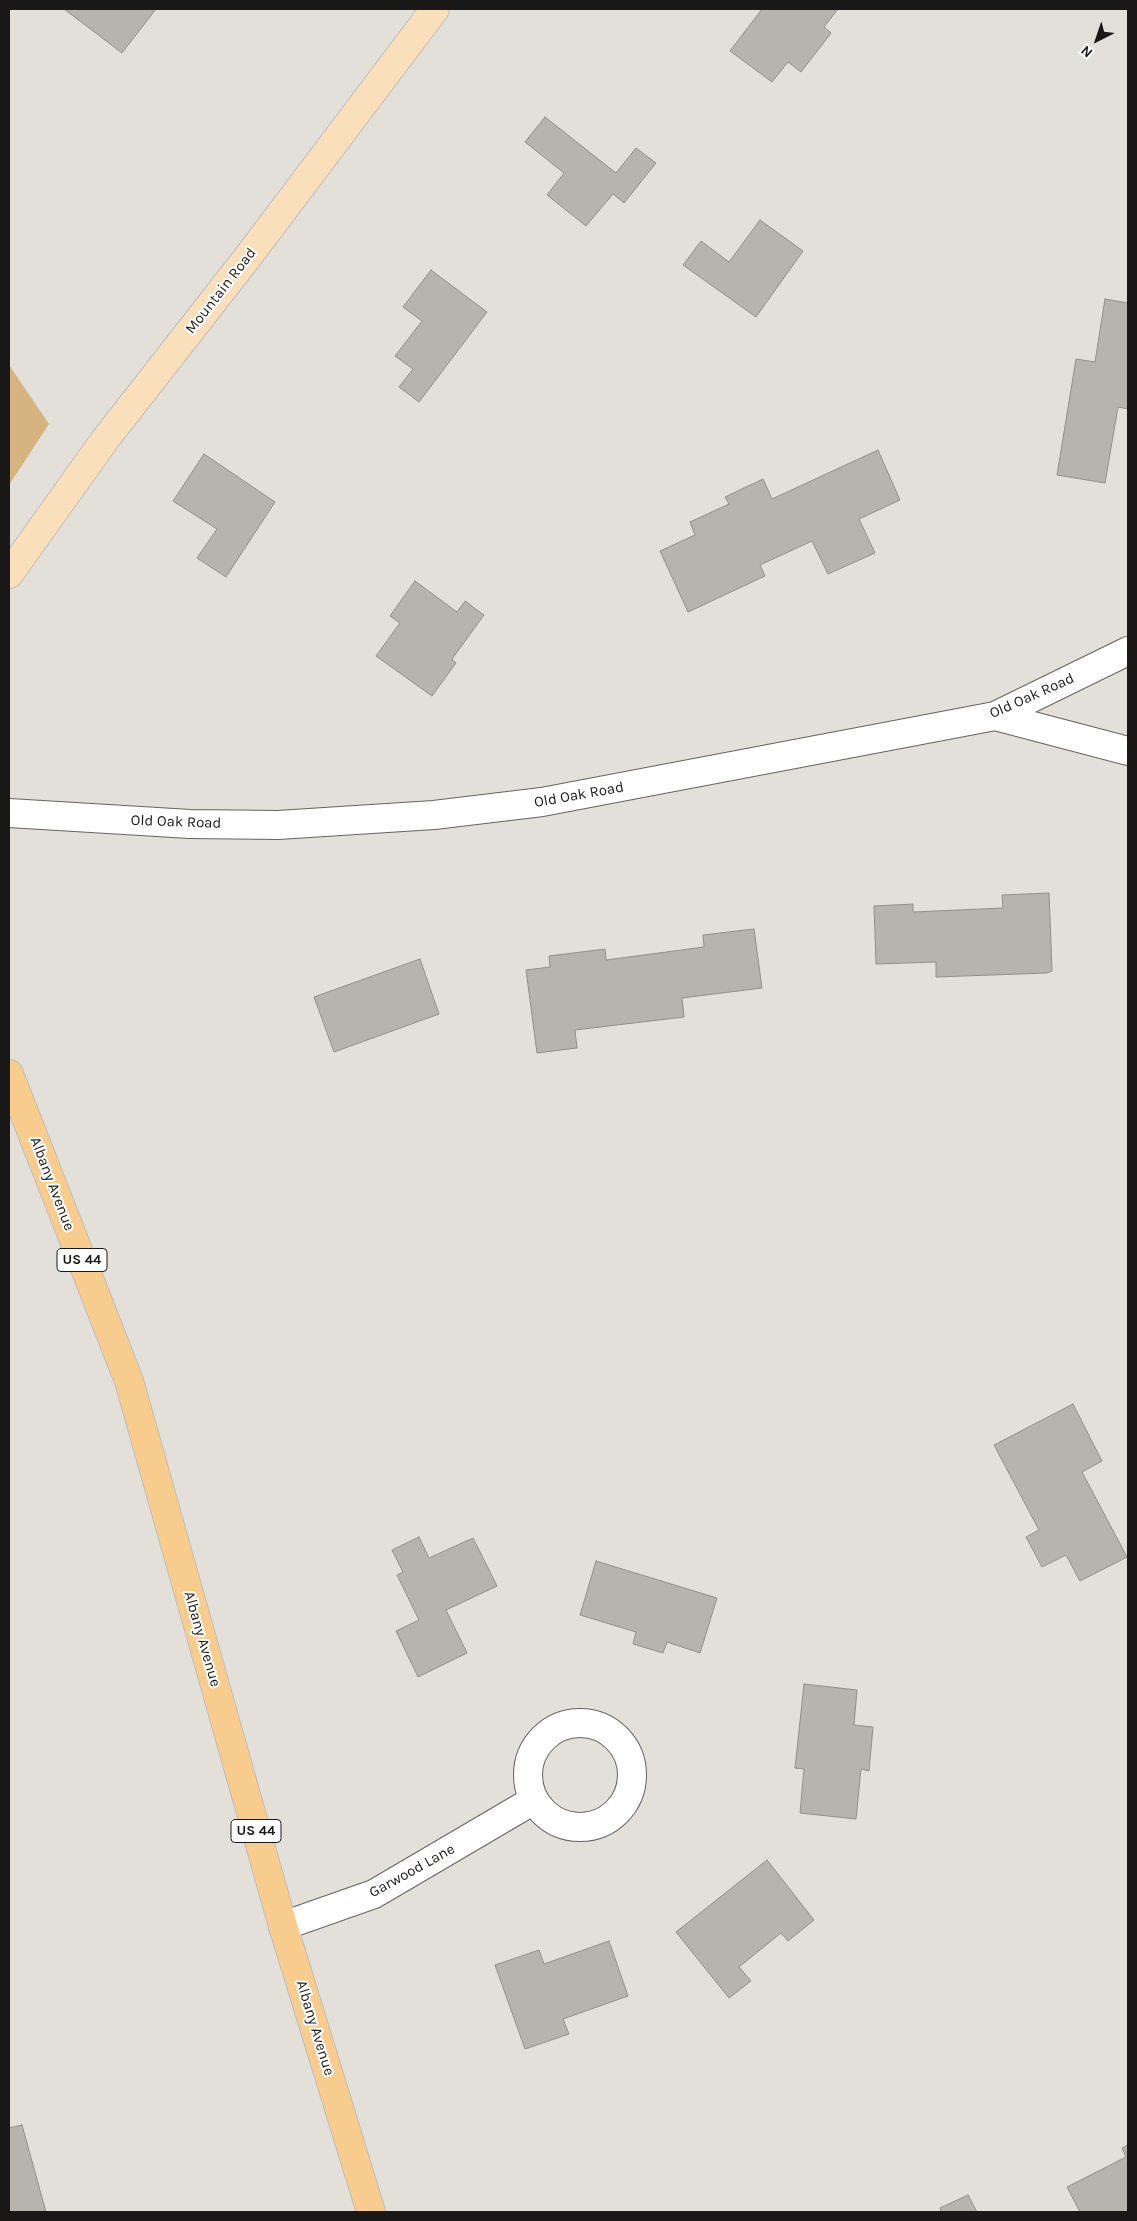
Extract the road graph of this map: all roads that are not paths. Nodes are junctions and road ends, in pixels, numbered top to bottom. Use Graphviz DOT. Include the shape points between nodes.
graph roads {
  1 [pos="435,9"];
  2 [pos="9,574"];
  3 [pos="1128,651"];
  4 [pos="995,716"];
  5 [pos="1128,751"];
  6 [pos="9,813"];
  7 [pos="9,1074"];
  8 [pos="534,1800"];
  9 [pos="283,1926"];
  10 [pos="371,2212"];
  1 -- 2 [label="main road, Mountain Road" via="104,441"];
  3 -- 4 [label="street, Old Oak Road"];
  4 -- 5 [label="street"];
  4 -- 6 [label="street, Old Oak Road" via="542,802 424,816 278,825 190,824"];
  7 -- 9 [label="highway, Albany Avenue / US 44" via="129,1381"];
  8 -- 9 [label="street, Garwood Lane" via="374,1894"];
  9 -- 10 [label="highway, Albany Avenue / US 44"];
}
